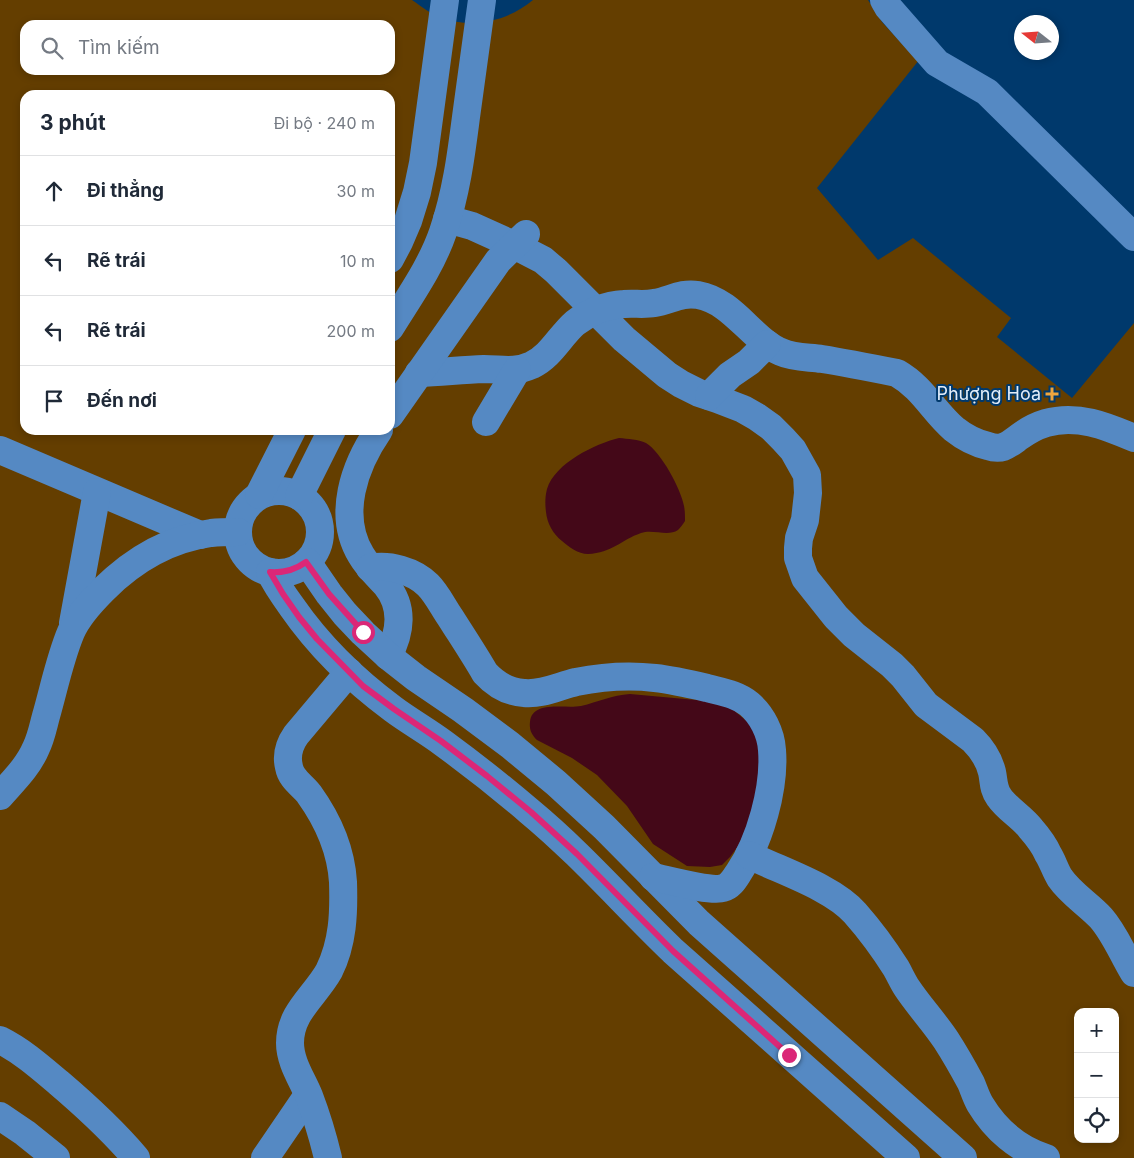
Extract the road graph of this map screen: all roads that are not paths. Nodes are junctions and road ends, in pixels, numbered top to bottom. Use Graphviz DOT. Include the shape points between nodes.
graph roads {
  1 [pos="445,0"];
  2 [pos="482,0"];
  3 [pos="884,0"];
  4 [pos="447,219"];
  5 [pos="1134,237"];
  6 [pos="520,240"];
  7 [pos="395,249"];
  8 [pos="595,310"];
  9 [pos="395,320"];
  10 [pos="767,344"];
  11 [pos="517,370"];
  12 [pos="419,373"];
  13 [pos="708,396"];
  14 [pos="395,408"];
  15 [pos="486,422"];
  16 [pos="290,435"];
  17 [pos="330,435"];
  18 [pos="376,435"];
  19 [pos="1134,438"];
  20 [pos="0,450"];
  21 [pos="97,492"];
  22 [pos="259,496"];
  23 [pos="299,496"];
  24 [pos="238,532"];
  25 [pos="200,535"];
  26 [pos="306,562"];
  27 [pos="370,568"];
  28 [pos="270,572"];
  29 [pos="72,631"];
  30 [pos="388,656"];
  31 [pos="349,672"];
  32 [pos="0,796"];
  33 [pos="749,855"];
  34 [pos="653,877"];
  35 [pos="1134,973"];
  36 [pos="0,1040"];
  37 [pos="308,1096"];
  38 [pos="0,1116"];
  39 [pos="934,1133"];
  40 [pos="56,1158"];
  41 [pos="136,1158"];
  42 [pos="265,1158"];
  43 [pos="328,1158"];
  44 [pos="906,1158"];
  45 [pos="912,1158"];
  46 [pos="963,1158"];
  47 [pos="1046,1158"];
  1 -- 7 [label="street" via="423,163 408,221"];
  2 -- 4 [label="street" via="459,169"];
  3 -- 5 [label="street" via="937,63 987,92"];
  4 -- 6 [label="street"];
  4 -- 9 [label="street" via="432,258"];
  6 -- 8 [label="street"];
  6 -- 12 [label="street" via="498,261"];
  8 -- 10 [label="street" via="622,304 653,304 686,294 698,295 726,308"];
  8 -- 11 [label="street" via="574,324 544,358"];
  8 -- 13 [label="street" via="667,376"];
  10 -- 13 [label="street"];
  10 -- 19 [label="street" via="792,356 897,373 908,379 965,437 989,447 1011,444 1030,430 1060,420 1088,422"];
  11 -- 12 [label="street"];
  11 -- 15 [label="street"];
  12 -- 14 [label="street"];
  13 -- 35 [label="street" via="757,417 793,450 807,475 805,520 798,548 805,578 836,617 892,665 926,705 979,746 992,771 997,795 1040,841 1059,877 1101,919"];
  16 -- 22 [label="street"];
  17 -- 23 [label="street"];
  18 -- 27 [label="street" via="361,460 349,504 354,542"];
  20 -- 21 [label="street"];
  21 -- 25 [label="street"];
  21 -- 29 [label="street"];
  22 -- 23 [label="street" via="275,490"];
  22 -- 24 [label="street" via="243,511"];
  23 -- 26 [label="street" via="314,511 320,532 314,553"];
  24 -- 25 [label="street"];
  24 -- 28 [label="street" via="239,543 250,562"];
  25 -- 29 [label="street" via="164,546 129,566 91,602"];
  26 -- 28 [label="street" via="290,571"];
  26 -- 30 [label="street" via="346,614"];
  27 -- 30 [label="street" via="386,585 398,608 398,633"];
  27 -- 33 [label="street" via="387,567 409,573 428,586 485,674 501,687 526,693 577,682 654,678 735,695 750,705 766,726 772,750 771,780 762,822"];
  28 -- 31 [label="street" via="299,617"];
  29 -- 32 [label="street" via="37,748 21,773"];
  30 -- 34 [label="street" via="541,771 604,827"];
  31 -- 37 [label="street" via="296,735 288,756 291,774 321,812 331,833 343,879 343,920 336,954 319,986 300,1009 291,1031 292,1056"];
  31 -- 44 [label="street" via="363,686 441,741 531,812 673,951"];
  33 -- 34 [label="street" via="733,881 722,889"];
  33 -- 47 [label="street" via="832,894 855,912 944,1038 990,1119 1019,1146"];
  34 -- 39 [label="street" via="698,923"];
  36 -- 41 [label="street" via="30,1059 77,1099"];
  37 -- 42 [label="street"];
  37 -- 43 [label="street"];
  38 -- 40 [label="street"];
  39 -- 45 [label="street"];
  39 -- 46 [label="street"];
}
